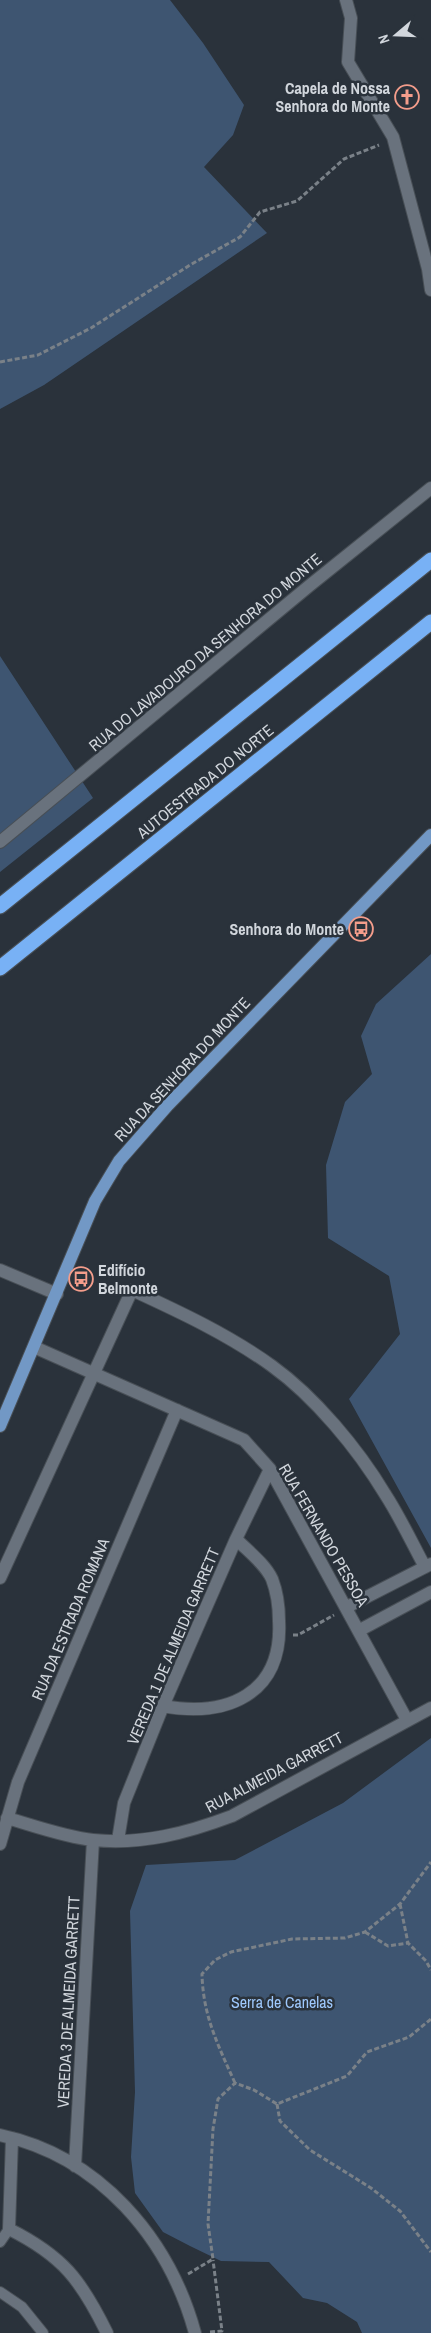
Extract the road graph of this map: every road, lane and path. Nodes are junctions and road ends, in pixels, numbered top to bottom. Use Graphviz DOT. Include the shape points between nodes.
graph roads {
  1 [pos="346,0"];
  2 [pos="393,137"];
  3 [pos="429,268"];
  4 [pos="431,290"];
  5 [pos="0,362"];
  6 [pos="431,488"];
  7 [pos="431,560"];
  8 [pos="431,622"];
  9 [pos="431,834"];
  10 [pos="0,842"];
  11 [pos="0,906"];
  12 [pos="0,968"];
  13 [pos="0,1270"];
  14 [pos="57,1294"];
  15 [pos="34,1347"];
  16 [pos="92,1373"];
  17 [pos="177,1410"];
  18 [pos="0,1426"];
  19 [pos="270,1469"];
  20 [pos="236,1539"];
  21 [pos="428,1566"];
  22 [pos="0,1578"];
  23 [pos="431,1592"];
  24 [pos="347,1607"];
  25 [pos="322,1621"];
  26 [pos="307,1630"];
  27 [pos="360,1630"];
  28 [pos="163,1706"];
  29 [pos="431,1708"];
  30 [pos="407,1720"];
  31 [pos="8,1818"];
  32 [pos="93,1840"];
  33 [pos="118,1840"];
  34 [pos="0,1844"];
  35 [pos="431,1862"];
  36 [pos="400,1904"];
  37 [pos="365,1932"];
  38 [pos="408,1943"];
  39 [pos="431,1970"];
  40 [pos="431,2019"];
  41 [pos="235,2083"];
  42 [pos="277,2104"];
  43 [pos="6,2137"];
  44 [pos="75,2166"];
  45 [pos="9,2228"];
  46 [pos="0,2242"];
  47 [pos="431,2252"];
  48 [pos="213,2259"];
  49 [pos="175,2280"];
  50 [pos="0,2292"];
  51 [pos="207,2332"];
  52 [pos="222,2332"];
  53 [pos="43,2333"];
  54 [pos="106,2333"];
  55 [pos="195,2333"];
  1 -- 2 [label="street" via="351,18 348,62"];
  2 -- 3 [label="street"];
  2 -- 5 [label="path" via="344,159 297,201 260,212 240,237 92,328 38,355"];
  3 -- 4 [label="street"];
  6 -- 10 [label="street, RUA DO LAVADOURO DA SENHORA DO MONTE"];
  7 -- 11 [label="highway, AUTOESTRADA DO NORTE"];
  8 -- 12 [label="highway, AUTOESTRADA DO NORTE"];
  9 -- 14 [label="main road, RUA DA SENHORA DO MONTE" via="168,1104 119,1161 95,1201"];
  13 -- 14 [label="street"];
  14 -- 15 [label="main road, RUA DA SENHORA DO MONTE"];
  15 -- 16 [label="street, RUA FERNANDO PESSOA"];
  15 -- 18 [label="main road, RUA DA SENHORA DO MONTE"];
  16 -- 17 [label="street, RUA FERNANDO PESSOA"];
  16 -- 21 [label="street" via="132,1290 207,1325 272,1366 338,1429 385,1493"];
  16 -- 22 [label="street"];
  17 -- 19 [label="street, RUA FERNANDO PESSOA" via="244,1440"];
  17 -- 31 [label="street, RUA DA ESTRADA ROMANA" via="18,1782"];
  19 -- 20 [label="street, VEREDA 1 DE ALMEIDA GARRETT"];
  19 -- 24 [label="street, RUA FERNANDO PESSOA"];
  20 -- 28 [label="street, VEREDA 1 DE ALMEIDA GARRETT"];
  20 -- 28 [label="street" via="272,1579 280,1635 273,1666 259,1688 234,1702 200,1710"];
  21 -- 24 [label="street"];
  23 -- 27 [label="street"];
  24 -- 27 [label="street, RUA FERNANDO PESSOA"];
  25 -- 26 [label="path"];
  27 -- 30 [label="street, RUA FERNANDO PESSOA"];
  28 -- 33 [label="street, VEREDA 1 DE ALMEIDA GARRETT" via="124,1803"];
  29 -- 30 [label="street, RUA ALMEIDA GARRETT"];
  30 -- 33 [label="street, RUA ALMEIDA GARRETT" via="232,1816 161,1838"];
  31 -- 32 [label="street, RUA ALMEIDA GARRETT"];
  31 -- 34 [label="street, RUA DA ESTRADA ROMANA"];
  32 -- 33 [label="street, RUA ALMEIDA GARRETT"];
  32 -- 44 [label="street, VEREDA 3 DE ALMEIDA GARRETT"];
  35 -- 36 [label="path"];
  36 -- 37 [label="path"];
  36 -- 38 [label="path"];
  37 -- 38 [label="path" via="388,1946"];
  37 -- 41 [label="path" via="345,1938 292,1939 231,1952 215,1960 202,1974 203,1999 210,2029"];
  38 -- 39 [label="path"];
  40 -- 42 [label="path" via="409,2037 367,2052 347,2076"];
  41 -- 42 [label="path"];
  41 -- 48 [label="path" via="218,2099 213,2129 208,2224"];
  42 -- 47 [label="path" via="280,2122 310,2150 372,2188 400,2212"];
  43 -- 44 [label="street" via="58,2155"];
  43 -- 45 [label="street"];
  44 -- 49 [label="street" via="95,2178 118,2199 149,2234"];
  45 -- 46 [label="lane"];
  45 -- 54 [label="street" via="52,2253 76,2277"];
  48 -- 49 [label="path"];
  48 -- 52 [label="path"];
  49 -- 55 [label="street"];
  50 -- 53 [label="lane" via="22,2307"];
  51 -- 52 [label="path"];
}
